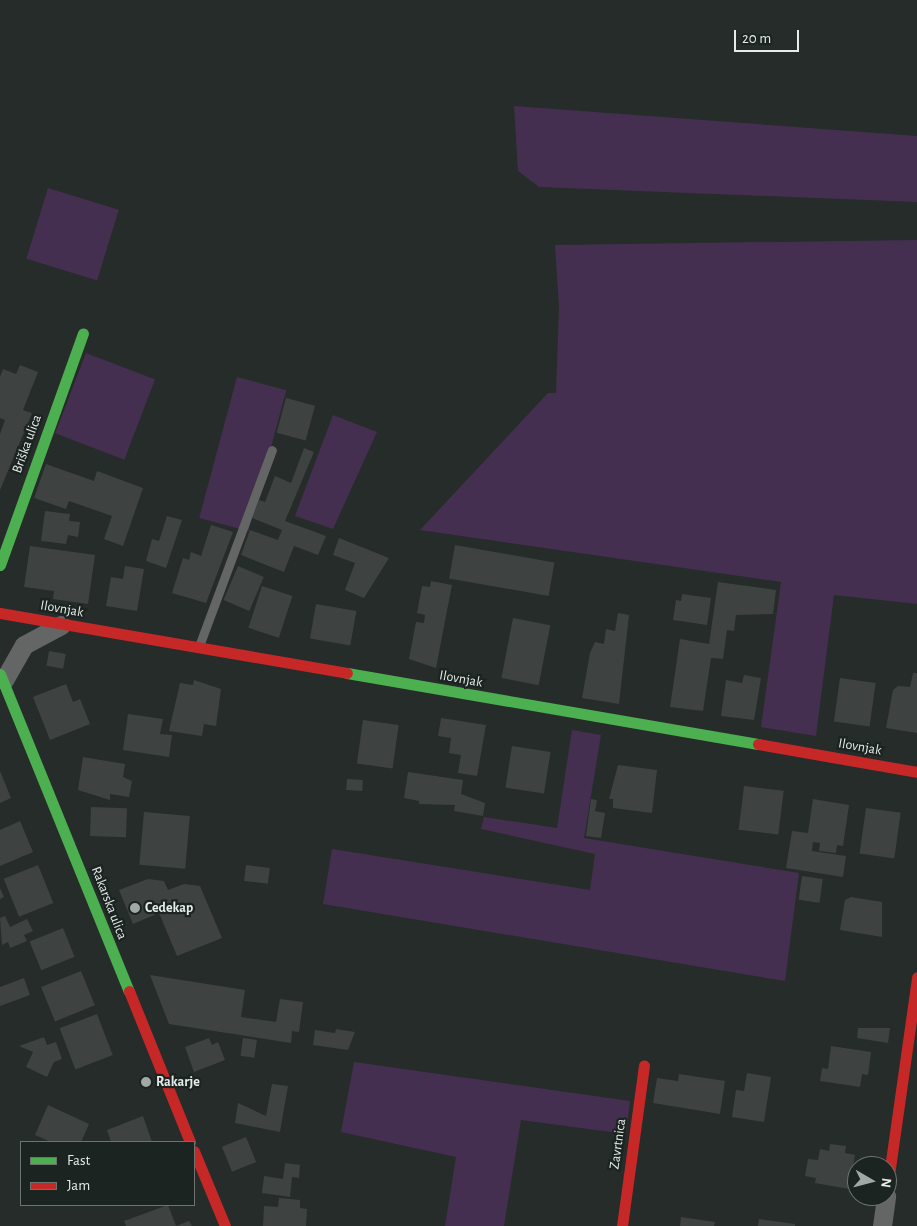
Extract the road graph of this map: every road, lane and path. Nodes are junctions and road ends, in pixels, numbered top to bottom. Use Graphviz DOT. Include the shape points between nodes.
graph roads {
  1 [pos="83,333"];
  2 [pos="272,450"];
  3 [pos="0,565"];
  4 [pos="0,613"];
  5 [pos="61,625"];
  6 [pos="198,649"];
  7 [pos="2,677"];
  8 [pos="917,772"];
  9 [pos="917,976"];
  10 [pos="644,1066"];
  11 [pos="190,1141"];
  12 [pos="195,1153"];
  13 [pos="892,1156"];
  14 [pos="885,1206"];
  15 [pos="225,1226"];
  16 [pos="622,1226"];
  17 [pos="882,1226"];
  1 -- 3 [label="street, Briška ulica"];
  2 -- 6 [label="lane"];
  4 -- 5 [label="street, Ilovnjak"];
  5 -- 6 [label="street, Ilovnjak"];
  5 -- 7 [label="street" via="24,645"];
  6 -- 8 [label="street, Ilovnjak"];
  7 -- 11 [label="street, Rakarska ulica"];
  9 -- 13 [label="street"];
  10 -- 16 [label="street, Zavrtnica"];
  12 -- 15 [label="street"];
  14 -- 17 [label="street"];
}
